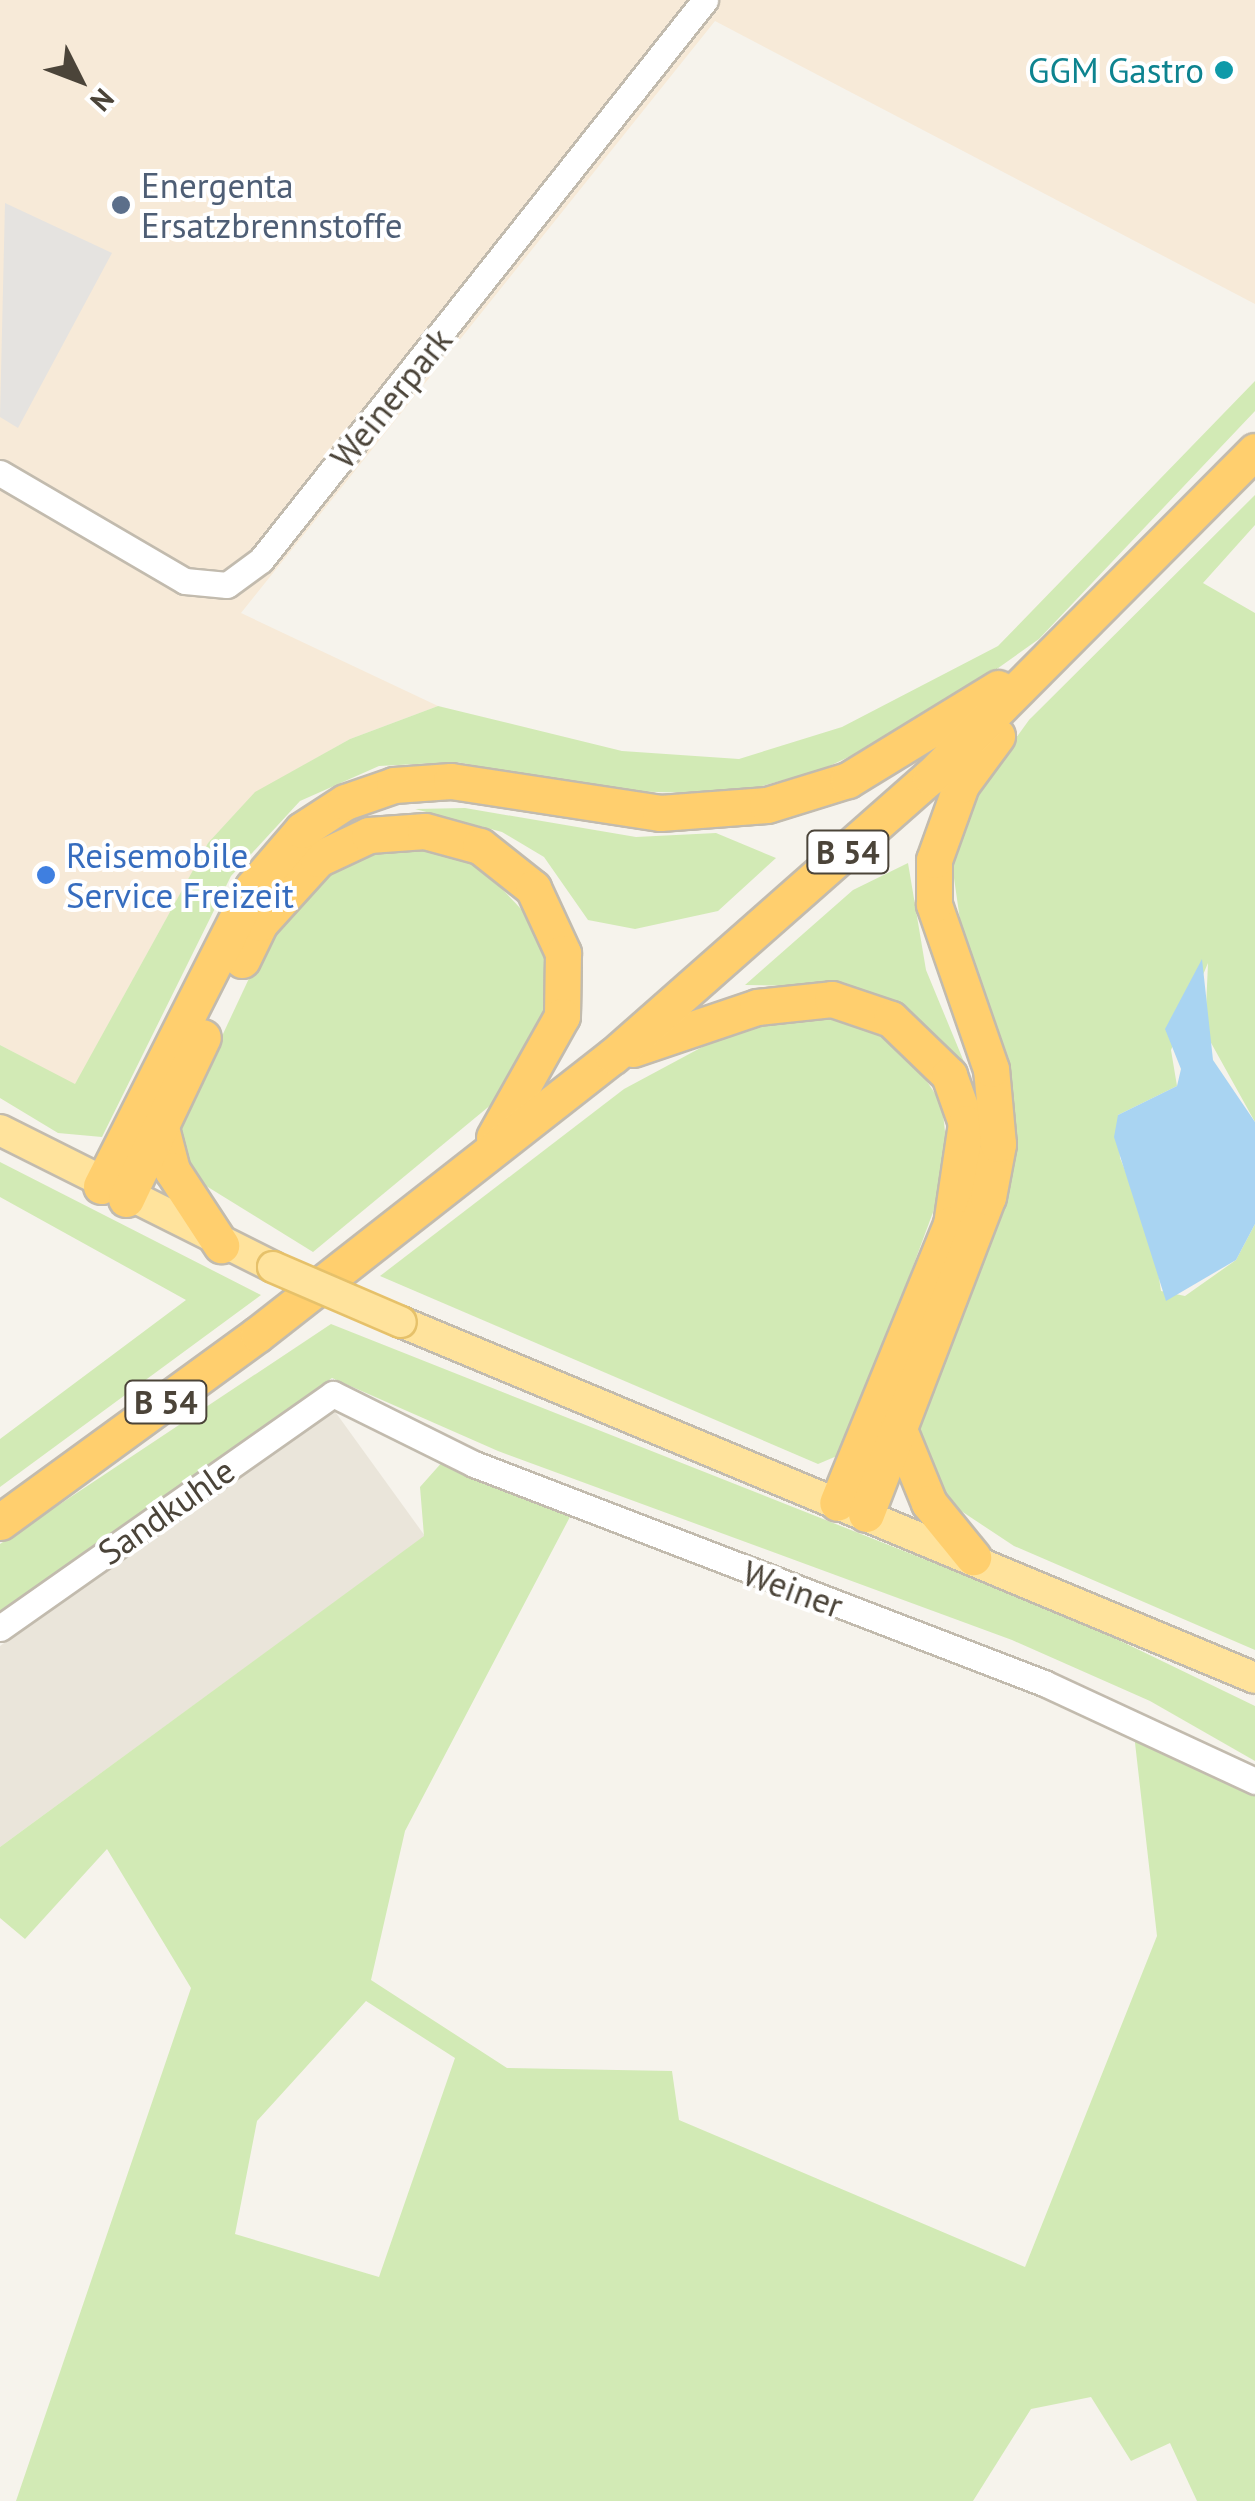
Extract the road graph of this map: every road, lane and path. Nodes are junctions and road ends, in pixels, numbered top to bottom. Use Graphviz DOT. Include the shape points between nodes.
graph roads {
  1 [pos="705,0"];
  2 [pos="1255,451"];
  3 [pos="0,472"];
  4 [pos="1074,638"];
  5 [pos="613,1056"];
  6 [pos="160,1124"];
  7 [pos="0,1130"];
  8 [pos="472,1170"];
  9 [pos="114,1192"];
  10 [pos="221,1245"];
  11 [pos="333,1394"];
  12 [pos="898,1427"];
  13 [pos="851,1508"];
  14 [pos="0,1522"];
  15 [pos="973,1558"];
  16 [pos="0,1628"];
  17 [pos="1255,1678"];
  18 [pos="1255,1781"];
  1 -- 3 [label="street, Weinerpark" via="273,544 227,585 185,581"];
  2 -- 4 [label="highway, B 54"];
  4 -- 5 [label="highway, B 54"];
  4 -- 9 [label="highway" via="907,750 766,805 660,813 451,782 394,785 345,802 302,830 253,888"];
  4 -- 12 [label="highway" via="960,786 934,860 934,904 991,1068 998,1144 988,1198"];
  5 -- 8 [label="highway, B 54"];
  5 -- 13 [label="highway" via="757,1007 832,999 890,1019 950,1075 966,1123 951,1224"];
  6 -- 8 [label="highway" via="260,923 295,884 318,859 370,835 425,831 480,846 533,888 563,953 562,1016"];
  6 -- 9 [label="highway"];
  6 -- 10 [label="highway" via="172,1170"];
  7 -- 9 [label="main road"];
  8 -- 14 [label="highway, B 54"];
  9 -- 10 [label="main road"];
  10 -- 13 [label="main road, bridge"];
  11 -- 16 [label="street, Sandkuhle"];
  11 -- 18 [label="street, Weiner" via="474,1464 1044,1683"];
  12 -- 13 [label="highway"];
  12 -- 15 [label="highway" via="929,1503"];
  13 -- 15 [label="main road"];
  15 -- 17 [label="main road"];
}
